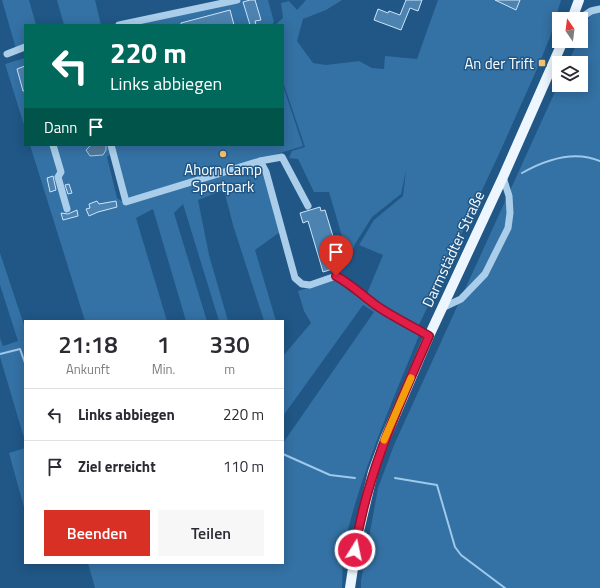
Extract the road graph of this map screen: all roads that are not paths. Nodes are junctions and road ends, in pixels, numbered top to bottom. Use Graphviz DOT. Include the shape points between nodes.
graph roads {
  1 [pos="237,0"];
  2 [pos="579,0"];
  3 [pos="600,9"];
  4 [pos="575,12"];
  5 [pos="588,13"];
  6 [pos="125,24"];
  7 [pos="24,48"];
  8 [pos="560,48"];
  9 [pos="7,54"];
  10 [pos="53,146"];
  11 [pos="111,146"];
  12 [pos="260,161"];
  13 [pos="503,177"];
  14 [pos="308,206"];
  15 [pos="67,209"];
  16 [pos="442,308"];
  17 [pos="429,336"];
  18 [pos="350,588"];
  1 -- 6 [label="street"];
  2 -- 4 [label="main road"];
  3 -- 5 [label="street"];
  7 -- 9 [label="street"];
  8 -- 13 [label="main road, Darmstädter Straße"];
  10 -- 15 [label="street" via="61,172 58,177"];
  11 -- 12 [label="street" via="126,202"];
  12 -- 14 [label="street" via="282,157"];
  12 -- 17 [label="street" via="266,172 295,278 302,284 310,285 336,276 379,308"];
  13 -- 16 [label="main road, Darmstädter Straße"];
  13 -- 16 [label="street" via="510,212 508,228 485,274 461,299"];
  16 -- 17 [label="main road, Darmstädter Straße"];
  17 -- 18 [label="main road, Darmstädter Straße" via="373,472 358,534"];
}
